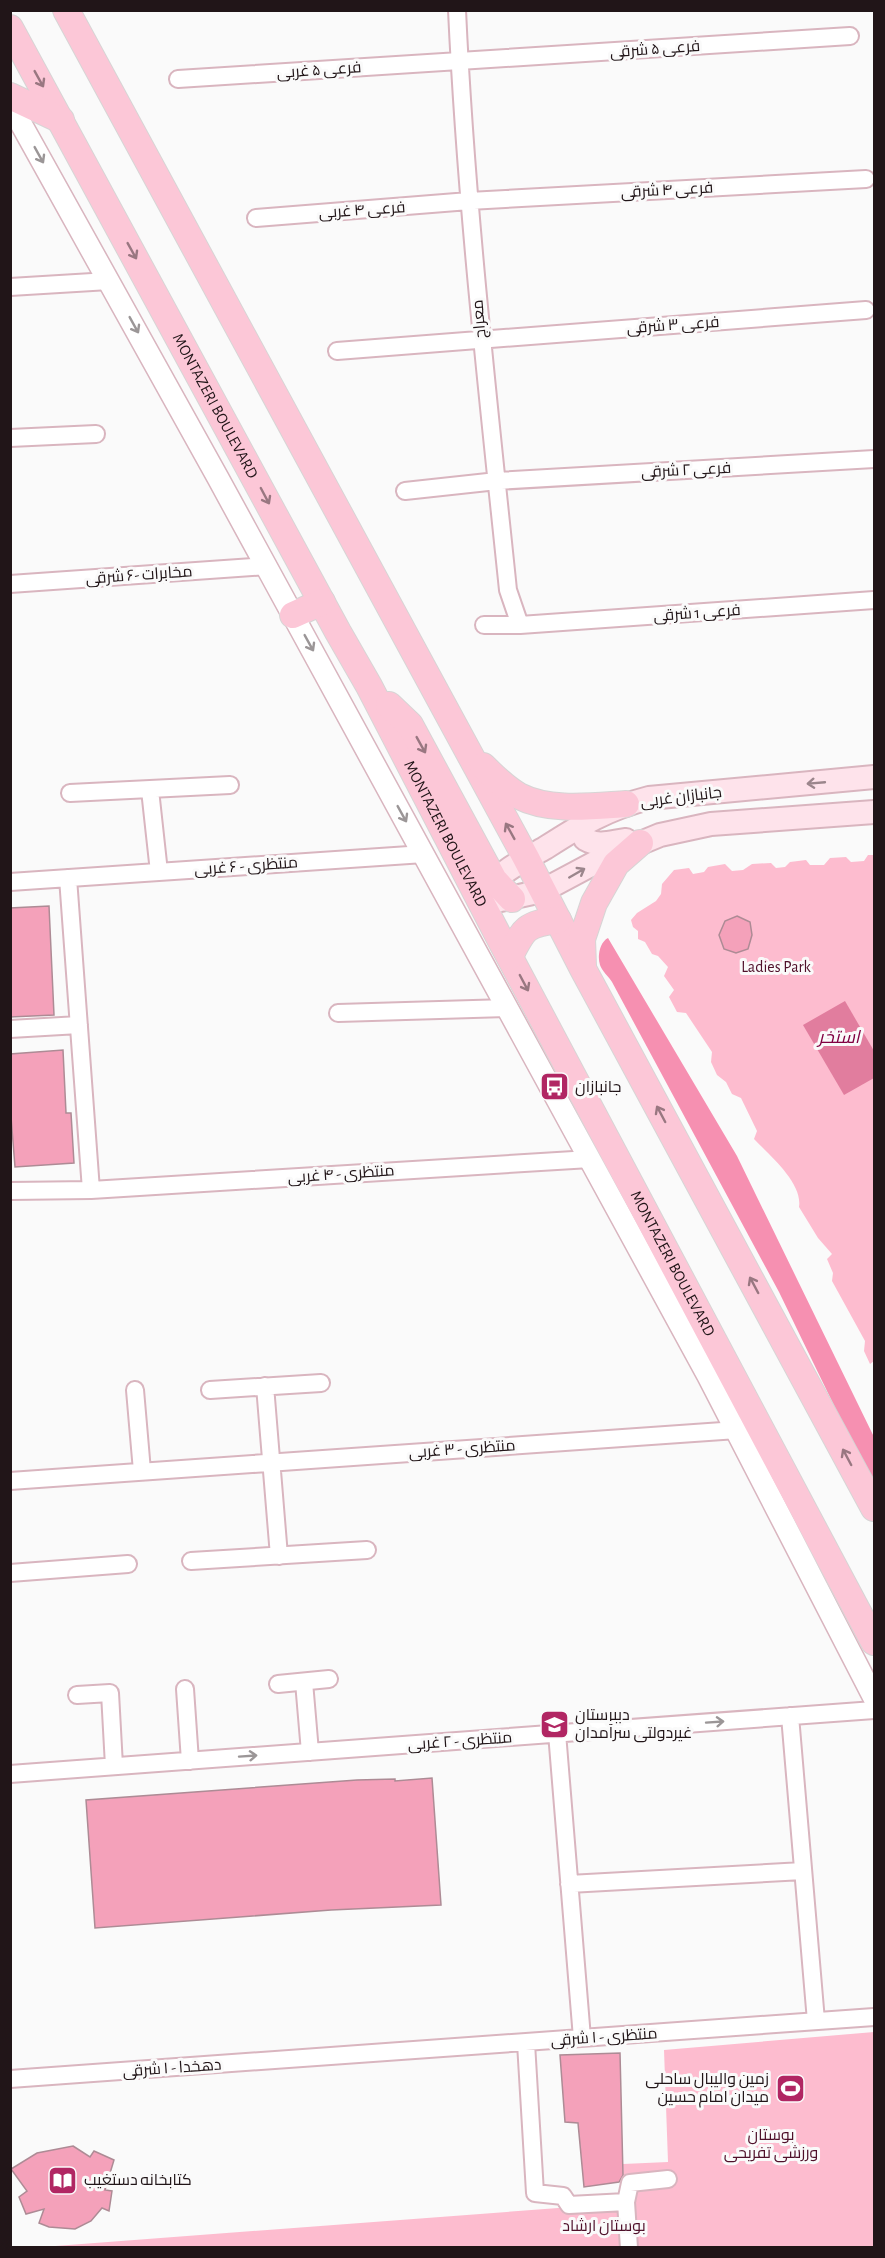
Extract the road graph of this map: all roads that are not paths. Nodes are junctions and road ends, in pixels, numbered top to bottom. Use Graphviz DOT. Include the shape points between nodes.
graph roads {
  1 [pos="66,10"];
  2 [pos="457,10"];
  3 [pos="10,28"];
  4 [pos="850,36"];
  5 [pos="459,62"];
  6 [pos="178,79"];
  7 [pos="10,96"];
  8 [pos="10,104"];
  9 [pos="61,120"];
  10 [pos="866,179"];
  11 [pos="469,201"];
  12 [pos="256,218"];
  13 [pos="109,281"];
  14 [pos="10,287"];
  15 [pos="866,310"];
  16 [pos="481,340"];
  17 [pos="337,351"];
  18 [pos="96,434"];
  19 [pos="10,438"];
  20 [pos="874,459"];
  21 [pos="497,481"];
  22 [pos="405,491"];
  23 [pos="267,566"];
  24 [pos="10,584"];
  25 [pos="874,600"];
  26 [pos="322,602"];
  27 [pos="293,615"];
  28 [pos="484,625"];
  29 [pos="520,625"];
  30 [pos="369,686"];
  31 [pos="466,751"];
  32 [pos="874,777"];
  33 [pos="230,785"];
  34 [pos="485,785"];
  35 [pos="150,790"];
  36 [pos="70,793"];
  37 [pos="452,803"];
  38 [pos="626,804"];
  39 [pos="874,812"];
  40 [pos="586,821"];
  41 [pos="650,839"];
  42 [pos="424,854"];
  43 [pos="526,858"];
  44 [pos="159,872"];
  45 [pos="68,878"];
  46 [pos="10,882"];
  47 [pos="542,891"];
  48 [pos="486,893"];
  49 [pos="512,899"];
  50 [pos="558,920"];
  51 [pos="510,956"];
  52 [pos="583,969"];
  53 [pos="507,1008"];
  54 [pos="338,1013"];
  55 [pos="79,1025"];
  56 [pos="10,1029"];
  57 [pos="590,1159"];
  58 [pos="91,1190"];
  59 [pos="10,1191"];
  60 [pos="321,1383"];
  61 [pos="266,1386"];
  62 [pos="135,1390"];
  63 [pos="210,1390"];
  64 [pos="737,1430"];
  65 [pos="272,1462"];
  66 [pos="142,1472"];
  67 [pos="10,1480"];
  68 [pos="874,1508"];
  69 [pos="367,1550"];
  70 [pos="279,1556"];
  71 [pos="191,1561"];
  72 [pos="128,1564"];
  73 [pos="10,1573"];
  74 [pos="874,1642"];
  75 [pos="329,1679"];
  76 [pos="304,1682"];
  77 [pos="278,1684"];
  78 [pos="185,1689"];
  79 [pos="77,1695"];
  80 [pos="874,1698"];
  81 [pos="874,1710"];
  82 [pos="790,1716"];
  83 [pos="557,1733"];
  84 [pos="310,1752"];
  85 [pos="190,1761"];
  86 [pos="114,1766"];
  87 [pos="10,1774"];
  88 [pos="803,1871"];
  89 [pos="569,1884"];
  90 [pos="874,2017"];
  91 [pos="816,2021"];
  92 [pos="582,2038"];
  93 [pos="526,2043"];
  94 [pos="333,2057"];
  95 [pos="10,2079"];
  96 [pos="668,2179"];
  97 [pos="626,2202"];
  98 [pos="629,2247"];
  1 -- 31 [label="main road"];
  2 -- 5 [label="street, معراج"];
  3 -- 9 [label="main road, MONTAZERI BOULEVARD, one-way"];
  4 -- 5 [label="street, فرعی ۵ شرقی"];
  5 -- 6 [label="street, فرعی ۵ غربی"];
  5 -- 11 [label="street, معراج"];
  7 -- 9 [label="main road"];
  8 -- 13 [label="street, MONTAZERI BOULEVARD, one-way"];
  9 -- 26 [label="main road, MONTAZERI BOULEVARD, one-way"];
  10 -- 11 [label="street, فرعی ۴ شرقی"];
  11 -- 12 [label="street, فرعی ۴ غربی"];
  11 -- 16 [label="street, معراج"];
  13 -- 14 [label="street"];
  13 -- 23 [label="street, MONTAZERI BOULEVARD, one-way"];
  15 -- 16 [label="street, فرعی ۳ شرقی"];
  16 -- 17 [label="street, فرعی ۳ شرقی"];
  16 -- 21 [label="street, معراج"];
  18 -- 19 [label="street"];
  20 -- 21 [label="street, فرعی ۲ شرقی"];
  21 -- 22 [label="street, فرعی ۲ شرقی"];
  21 -- 29 [label="street, معراج" via="508,590"];
  23 -- 24 [label="street, مخابرات -۶ شرقی"];
  23 -- 27 [label="street, MONTAZERI BOULEVARD"];
  25 -- 29 [label="street, فرعی 1 شرقی"];
  26 -- 27 [label="main road"];
  26 -- 30 [label="main road, MONTAZERI BOULEVARD"];
  27 -- 42 [label="street, MONTAZERI BOULEVARD, one-way"];
  28 -- 29 [label="street, فرعی 1 شرقی"];
  30 -- 37 [label="main road, one-way" via="410,725"];
  30 -- 48 [label="main road, MONTAZERI BOULEVARD"];
  31 -- 34 [label="main road"];
  31 -- 38 [label="main road" via="501,785 521,797 546,804"];
  32 -- 38 [label="main road, جانبازان غربی, one-way" via="649,798"];
  33 -- 35 [label="street"];
  34 -- 37 [label="main road" via="480,797 470,803"];
  43 -- 34 [label="main road, one-way"];
  35 -- 36 [label="street"];
  35 -- 44 [label="street"];
  37 -- 48 [label="main road"];
  38 -- 40 [label="main road, جانبازان غربی"];
  39 -- 41 [label="main road, جانبازان غربی" via="711,824"];
  40 -- 41 [label="main road" via="582,831 592,843"];
  40 -- 43 [label="main road, جانبازان غربی"];
  47 -- 41 [label="main road, جانبازان غربی, one-way"];
  41 -- 52 [label="main road" via="616,864 594,903 582,939"];
  42 -- 44 [label="street, منتظری - ۶ غربی"];
  42 -- 53 [label="street, MONTAZERI BOULEVARD"];
  43 -- 47 [label="main road"];
  43 -- 48 [label="main road, جانبازان غربی"];
  44 -- 45 [label="street, منتظری - ۶ غربی"];
  45 -- 46 [label="street, منتظری - ۶ غربی"];
  45 -- 55 [label="street"];
  47 -- 49 [label="main road, جانبازان غربی"];
  47 -- 50 [label="main road"];
  48 -- 49 [label="main road"];
  48 -- 51 [label="main road, MONTAZERI BOULEVARD"];
  50 -- 51 [label="main road" via="541,922 521,933"];
  50 -- 52 [label="main road"];
  51 -- 74 [label="main road, MONTAZERI BOULEVARD, one-way"];
  68 -- 52 [label="main road, one-way"];
  53 -- 54 [label="street"];
  53 -- 57 [label="street, MONTAZERI BOULEVARD"];
  55 -- 56 [label="street"];
  55 -- 58 [label="street"];
  57 -- 58 [label="street, منتظری - ۴ غربی"];
  57 -- 64 [label="street, MONTAZERI BOULEVARD"];
  58 -- 59 [label="street, منتظری - ۴ غربی"];
  60 -- 61 [label="street"];
  61 -- 63 [label="street"];
  61 -- 65 [label="street"];
  62 -- 66 [label="street"];
  64 -- 65 [label="street, منتظری - ۳ غربی"];
  64 -- 80 [label="street, MONTAZERI BOULEVARD"];
  65 -- 66 [label="street, منتظری - ۳ غربی"];
  65 -- 70 [label="street"];
  66 -- 67 [label="street, منتظری - ۳ غربی"];
  69 -- 70 [label="street"];
  70 -- 71 [label="street"];
  72 -- 73 [label="street"];
  75 -- 76 [label="street"];
  76 -- 77 [label="street"];
  76 -- 84 [label="street"];
  78 -- 85 [label="street"];
  79 -- 86 [label="street" via="110,1693"];
  81 -- 82 [label="street, منتظری - ۲ غربی"];
  83 -- 82 [label="street, منتظری - ۲ غربی, one-way"];
  82 -- 88 [label="street"];
  83 -- 84 [label="street, منتظری - ۲ غربی"];
  83 -- 89 [label="street"];
  85 -- 84 [label="street, منتظری - ۲ غربی, one-way"];
  85 -- 86 [label="street, منتظری - ۲ غربی"];
  86 -- 87 [label="street, منتظری - ۲ غربی"];
  88 -- 89 [label="street"];
  88 -- 91 [label="street"];
  89 -- 92 [label="street"];
  90 -- 91 [label="street, منتظری - ۱ شرقی"];
  91 -- 92 [label="street, منتظری - ۱ شرقی"];
  92 -- 93 [label="street, منتظری - ۱ شرقی"];
  93 -- 94 [label="street, منتظری - ۱ شرقی"];
  93 -- 97 [label="street" via="534,2193 563,2196 569,2205"];
  94 -- 95 [label="street, دهخدا - ۱ شرقی"];
  96 -- 97 [label="street" via="630,2183"];
  97 -- 98 [label="street"];
}
